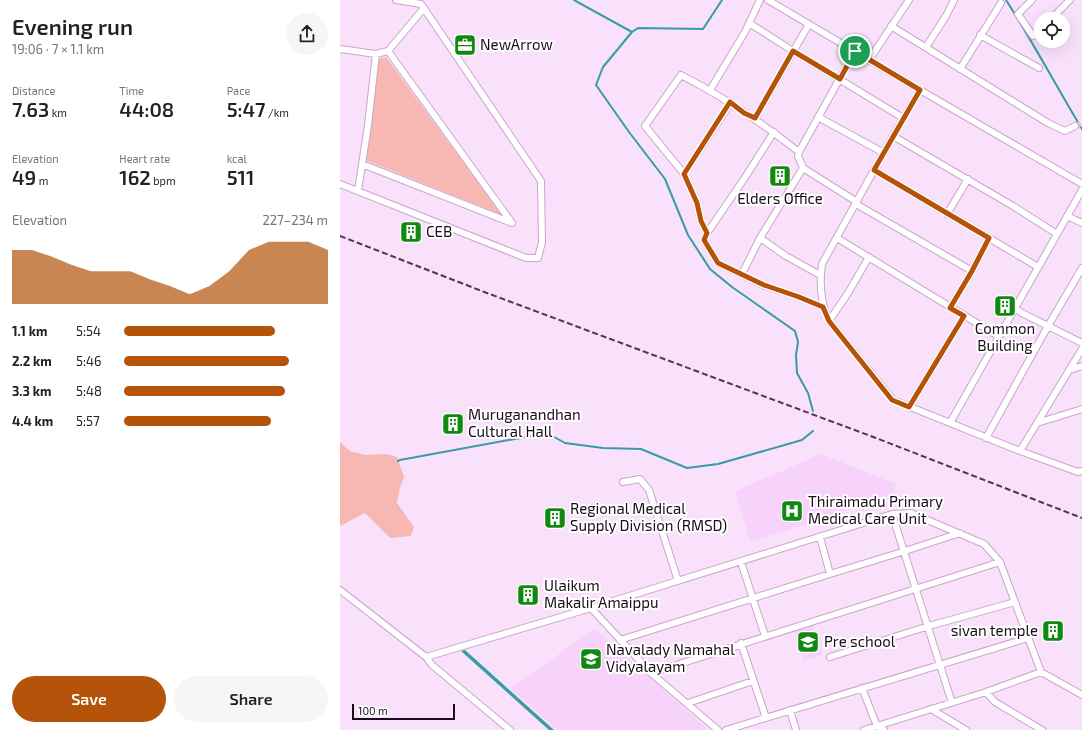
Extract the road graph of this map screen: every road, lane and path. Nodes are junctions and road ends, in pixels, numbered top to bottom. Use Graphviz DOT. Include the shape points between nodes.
graph roads {
  1 [pos="396,0"];
  2 [pos="760,0"];
  3 [pos="768,0"];
  4 [pos="909,0"];
  5 [pos="954,0"];
  6 [pos="1032,0"];
  7 [pos="1070,0"];
  8 [pos="1001,3"];
  9 [pos="424,8"];
  10 [pos="1058,12"];
  11 [pos="750,23"];
  12 [pos="809,24"];
  13 [pos="891,26"];
  14 [pos="980,35"];
  15 [pos="1034,35"];
  16 [pos="926,47"];
  17 [pos="340,50"];
  18 [pos="388,51"];
  19 [pos="793,51"];
  20 [pos="855,51"];
  21 [pos="376,54"];
  22 [pos="869,60"];
  23 [pos="1039,68"];
  24 [pos="960,69"];
  25 [pos="840,79"];
  26 [pos="710,90"];
  27 [pos="920,90"];
  28 [pos="730,102"];
  29 [pos="818,117"];
  30 [pos="755,118"];
  31 [pos="904,118"];
  32 [pos="1075,126"];
  33 [pos="774,132"];
  34 [pos="893,136"];
  35 [pos="799,152"];
  36 [pos="884,154"];
  37 [pos="362,164"];
  38 [pos="803,168"];
  39 [pos="874,170"];
  40 [pos="684,174"];
  41 [pos="968,179"];
  42 [pos="340,184"];
  43 [pos="1082,184"];
  44 [pos="1082,190"];
  45 [pos="358,191"];
  46 [pos="857,203"];
  47 [pos="947,214"];
  48 [pos="1067,216"];
  49 [pos="1082,223"];
  50 [pos="707,233"];
  51 [pos="1057,234"];
  52 [pos="760,238"];
  53 [pos="838,238"];
  54 [pos="989,238"];
  55 [pos="869,257"];
  56 [pos="1038,267"];
  57 [pos="1082,268"];
  58 [pos="972,271"];
  59 [pos="742,274"];
  60 [pos="820,275"];
  61 [pos="823,307"];
  62 [pos="950,308"];
  63 [pos="1015,308"];
  64 [pos="964,316"];
  65 [pos="829,321"];
  66 [pos="1048,326"];
  67 [pos="998,336"];
  68 [pos="1082,343"];
  69 [pos="1082,349"];
  70 [pos="1082,366"];
  71 [pos="1069,370"];
  72 [pos="909,407"];
  73 [pos="1082,409"];
  74 [pos="950,423"];
  75 [pos="1037,423"];
  76 [pos="986,438"];
  77 [pos="1020,451"];
  78 [pos="1082,471"];
  79 [pos="623,482"];
  80 [pos="892,514"];
  81 [pos="960,533"];
  82 [pos="820,537"];
  83 [pos="905,551"];
  84 [pos="741,562"];
  85 [pos="1000,562"];
  86 [pos="830,574"];
  87 [pos="678,581"];
  88 [pos="340,590"];
  89 [pos="916,590"];
  90 [pos="753,598"];
  91 [pos="1015,602"];
  92 [pos="591,608"];
  93 [pos="929,626"];
  94 [pos="765,636"];
  95 [pos="1028,638"];
  96 [pos="620,640"];
  97 [pos="741,644"];
  98 [pos="426,657"];
  99 [pos="830,657"];
  100 [pos="940,664"];
  101 [pos="1041,672"];
  102 [pos="651,673"];
  103 [pos="754,681"];
  104 [pos="862,688"];
  105 [pos="986,692"];
  106 [pos="1082,694"];
  107 [pos="688,703"];
  108 [pos="952,703"];
  109 [pos="931,709"];
  110 [pos="790,710"];
  111 [pos="766,718"];
  112 [pos="877,726"];
  113 [pos="510,730"];
  114 [pos="718,730"];
  115 [pos="726,730"];
  116 [pos="796,730"];
  117 [pos="864,730"];
  118 [pos="884,730"];
  119 [pos="966,730"];
  120 [pos="1042,730"];
  1 -- 9 [label="street" via="421,4"];
  2 -- 11 [label="street"];
  3 -- 12 [label="street"];
  4 -- 13 [label="street"];
  5 -- 16 [label="street"];
  6 -- 15 [label="street" via="1018,14"];
  7 -- 10 [label="street"];
  8 -- 14 [label="street"];
  9 -- 18 [label="street"];
  9 -- 45 [label="street" via="541,181 542,242 538,258 526,258"];
  11 -- 19 [label="street"];
  11 -- 26 [label="street"];
  12 -- 19 [label="street"];
  12 -- 20 [label="street"];
  13 -- 16 [label="street"];
  13 -- 22 [label="street"];
  14 -- 23 [label="street"];
  14 -- 24 [label="street"];
  16 -- 24 [label="street"];
  17 -- 21 [label="street"];
  18 -- 21 [label="street"];
  18 -- 37 [label="street" via="512,223"];
  19 -- 25 [label="street"];
  19 -- 30 [label="street"];
  20 -- 22 [label="street"];
  20 -- 25 [label="street"];
  21 -- 37 [label="street"];
  22 -- 27 [label="street"];
  24 -- 32 [label="street" via="1048,123 1065,131"];
  25 -- 29 [label="street"];
  25 -- 31 [label="street"];
  26 -- 28 [label="street"];
  26 -- 40 [label="street" via="681,75 645,126"];
  27 -- 31 [label="street"];
  27 -- 43 [label="street"];
  28 -- 30 [label="street"];
  28 -- 40 [label="street"];
  29 -- 35 [label="street"];
  29 -- 36 [label="street"];
  30 -- 33 [label="street"];
  31 -- 34 [label="street"];
  33 -- 35 [label="street"];
  33 -- 50 [label="street"];
  34 -- 36 [label="street"];
  34 -- 41 [label="street"];
  35 -- 38 [label="street"];
  36 -- 39 [label="street"];
  37 -- 45 [label="street"];
  38 -- 46 [label="street"];
  38 -- 52 [label="street"];
  39 -- 46 [label="street"];
  39 -- 47 [label="street"];
  40 -- 50 [label="street"];
  41 -- 47 [label="street"];
  41 -- 51 [label="street"];
  42 -- 45 [label="street"];
  44 -- 48 [label="street"];
  46 -- 53 [label="street"];
  46 -- 58 [label="street"];
  47 -- 54 [label="street"];
  48 -- 49 [label="street"];
  48 -- 51 [label="street"];
  50 -- 59 [label="street" via="704,240 718,263"];
  51 -- 56 [label="street"];
  52 -- 59 [label="street"];
  52 -- 60 [label="street"];
  53 -- 55 [label="street"];
  53 -- 60 [label="street" via="822,264"];
  54 -- 56 [label="street"];
  54 -- 58 [label="street"];
  55 -- 62 [label="street"];
  55 -- 65 [label="street"];
  56 -- 63 [label="street"];
  57 -- 66 [label="street"];
  58 -- 62 [label="street"];
  59 -- 61 [label="street"];
  60 -- 61 [label="street"];
  61 -- 65 [label="street"];
  62 -- 64 [label="street"];
  63 -- 66 [label="street"];
  63 -- 67 [label="street"];
  64 -- 67 [label="street"];
  64 -- 72 [label="street"];
  65 -- 72 [label="street" via="892,400"];
  66 -- 68 [label="street"];
  66 -- 76 [label="street"];
  67 -- 74 [label="street"];
  69 -- 71 [label="street"];
  70 -- 71 [label="street"];
  71 -- 75 [label="street"];
  72 -- 74 [label="street"];
  73 -- 75 [label="street"];
  74 -- 76 [label="street"];
  75 -- 77 [label="street"];
  76 -- 77 [label="street"];
  77 -- 78 [label="street" via="1078,472"];
  79 -- 87 [label="street" via="640,480 649,490"];
  80 -- 81 [label="street" via="911,513"];
  80 -- 82 [label="street"];
  80 -- 83 [label="street"];
  81 -- 83 [label="street"];
  81 -- 85 [label="street" via="984,544"];
  82 -- 84 [label="street"];
  82 -- 86 [label="street"];
  83 -- 86 [label="street"];
  83 -- 89 [label="street"];
  84 -- 87 [label="street"];
  84 -- 90 [label="street"];
  85 -- 89 [label="street"];
  85 -- 91 [label="street"];
  86 -- 90 [label="street"];
  87 -- 92 [label="street"];
  88 -- 98 [label="street"];
  89 -- 93 [label="street"];
  89 -- 94 [label="street"];
  90 -- 94 [label="street"];
  90 -- 96 [label="street"];
  91 -- 93 [label="street"];
  91 -- 95 [label="street"];
  92 -- 96 [label="street"];
  92 -- 98 [label="street"];
  93 -- 99 [label="street"];
  93 -- 100 [label="street"];
  94 -- 97 [label="street"];
  95 -- 100 [label="street"];
  95 -- 101 [label="street"];
  96 -- 102 [label="street"];
  97 -- 102 [label="street"];
  97 -- 103 [label="street"];
  98 -- 113 [label="street" via="432,665"];
  100 -- 104 [label="street"];
  100 -- 108 [label="street"];
  101 -- 105 [label="street"];
  101 -- 106 [label="street"];
  102 -- 107 [label="street"];
  103 -- 107 [label="street"];
  103 -- 111 [label="street"];
  104 -- 110 [label="street"];
  104 -- 112 [label="street"];
  105 -- 108 [label="street"];
  105 -- 120 [label="street" via="995,702"];
  107 -- 114 [label="street"];
  108 -- 109 [label="street"];
  109 -- 112 [label="street"];
  109 -- 119 [label="street"];
  110 -- 111 [label="street"];
  110 -- 116 [label="street"];
  111 -- 115 [label="street"];
  112 -- 117 [label="street"];
  112 -- 118 [label="street"];
}
